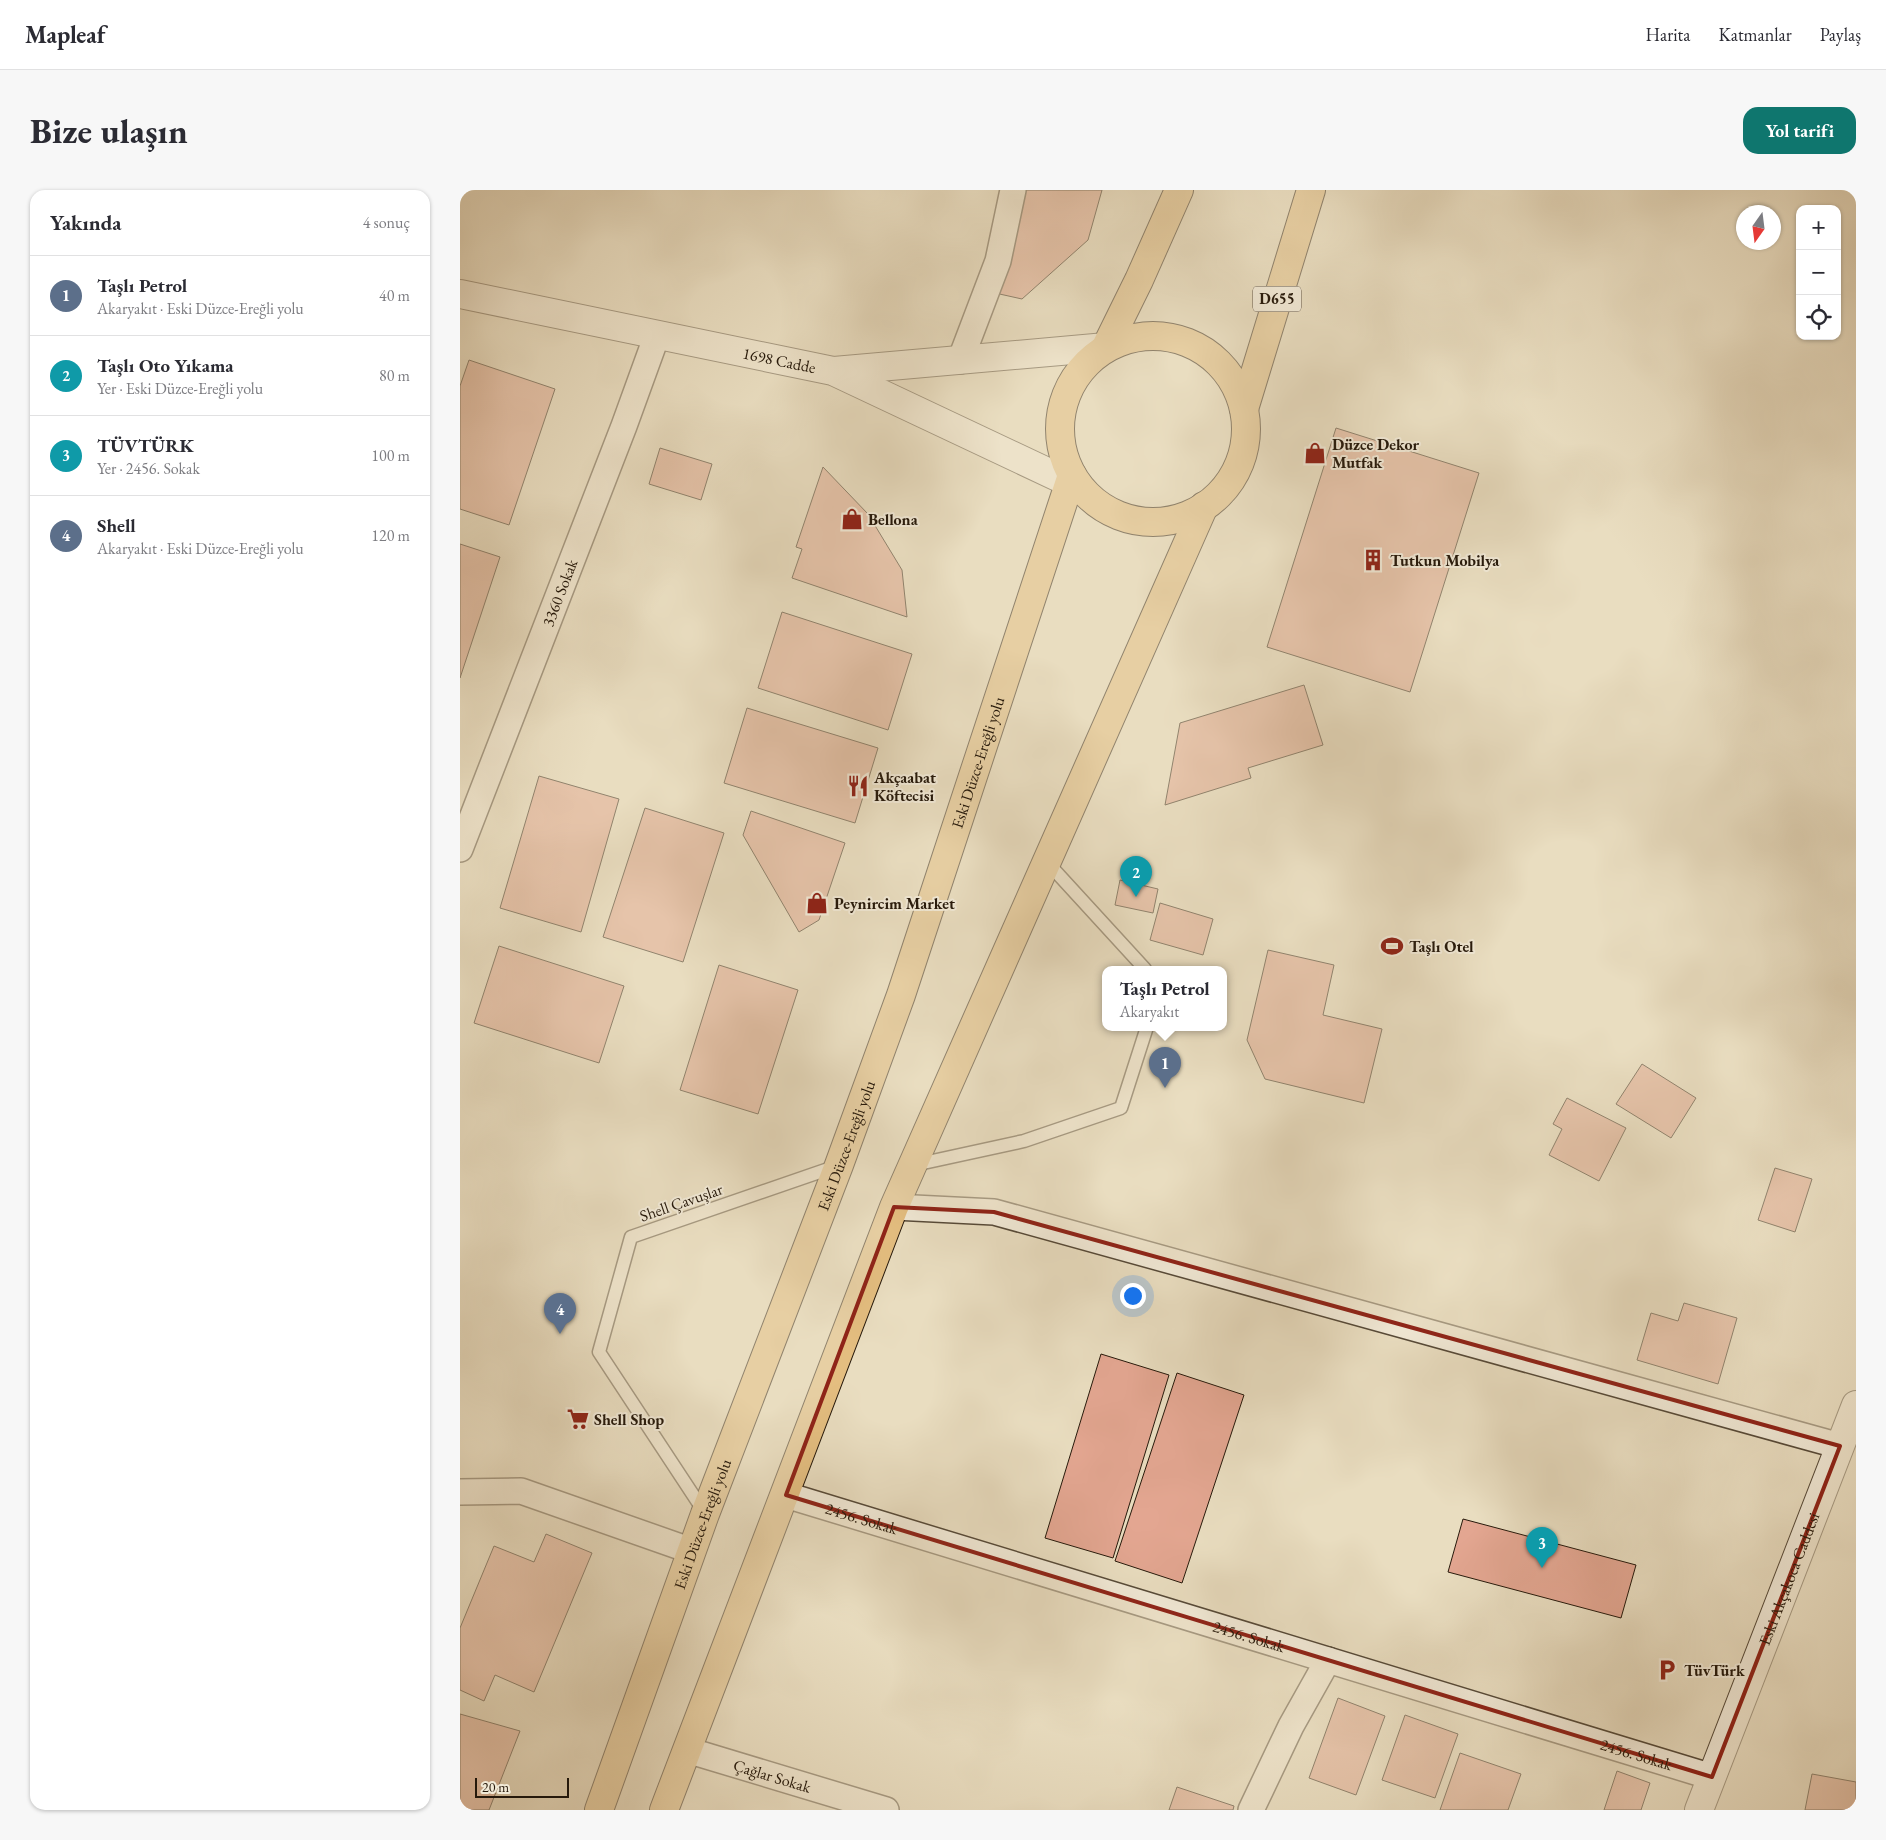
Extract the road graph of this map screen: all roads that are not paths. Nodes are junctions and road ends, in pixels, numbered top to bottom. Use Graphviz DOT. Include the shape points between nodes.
graph roads {
  1 [pos="1013,190"];
  2 [pos="1179,190"];
  3 [pos="1311,190"];
  4 [pos="460,294"];
  5 [pos="657,335"];
  6 [pos="1106,347"];
  7 [pos="960,361"];
  8 [pos="833,372"];
  9 [pos="1244,409"];
  10 [pos="1074,481"];
  11 [pos="1204,506"];
  12 [pos="460,849"];
  13 [pos="1047,862"];
  14 [pos="1142,966"];
  15 [pos="1146,1031"];
  16 [pos="914,1164"];
  17 [pos="839,1165"];
  18 [pos="894,1207"];
  19 [pos="1856,1405"];
  20 [pos="1840,1446"];
  21 [pos="460,1492"];
  22 [pos="786,1495"];
  23 [pos="705,1514"];
  24 [pos="692,1551"];
  25 [pos="1328,1660"];
  26 [pos="687,1750"];
  27 [pos="1712,1777"];
  28 [pos="599,1810"];
  29 [pos="664,1810"];
  30 [pos="886,1810"];
  31 [pos="1251,1810"];
  32 [pos="1699,1810"];
  1 -- 7 [label="street" via="998,261"];
  2 -- 6 [label="main road"];
  3 -- 9 [label="main road, D655"];
  4 -- 5 [label="street, 1698 Cadde"];
  5 -- 8 [label="street, 1698 Cadde"];
  5 -- 12 [label="street, 3360 Sokak"];
  6 -- 7 [label="street"];
  6 -- 9 [label="main road" via="1136,336 1169,336 1199,347 1222,365 1239,390"];
  6 -- 10 [label="main road" via="1081,368 1065,395 1058,427 1063,459"];
  7 -- 8 [label="street"];
  8 -- 10 [label="street, 1698 Cadde"];
  9 -- 11 [label="main road" via="1247,419 1245,448 1235,476 1216,499"];
  10 -- 11 [label="main road" via="1103,509 1133,520 1163,522 1191,515"];
  10 -- 17 [label="main road, Eski Düzce-Ereğli yolu" via="901,995"];
  11 -- 13 [label="main road"];
  13 -- 14 [label="lane"];
  13 -- 16 [label="main road"];
  15 -- 16 [label="lane" via="1121,1108 1024,1141"];
  16 -- 18 [label="main road"];
  17 -- 23 [label="main road, Eski Düzce-Ereğli yolu"];
  17 -- 23 [label="lane, Shell Çavuşlar" via="631,1237 599,1352"];
  18 -- 20 [label="street" via="994,1212"];
  18 -- 22 [label="main road"];
  19 -- 20 [label="street, Eski Akçakoca Caddesi"];
  20 -- 27 [label="street, Eski Akçakoca Caddesi"];
  21 -- 24 [label="street" via="521,1490"];
  22 -- 25 [label="street, 2456. Sokak"];
  22 -- 26 [label="main road"];
  23 -- 24 [label="main road, Eski Düzce-Ereğli yolu"];
  24 -- 28 [label="main road, Eski Düzce-Ereğli yolu"];
  25 -- 27 [label="street, 2456. Sokak"];
  25 -- 31 [label="street" via="1291,1726"];
  26 -- 29 [label="main road"];
  26 -- 30 [label="street, Çağlar Sokak"];
  27 -- 32 [label="street, Eski Akçakoca Caddesi"];
}
